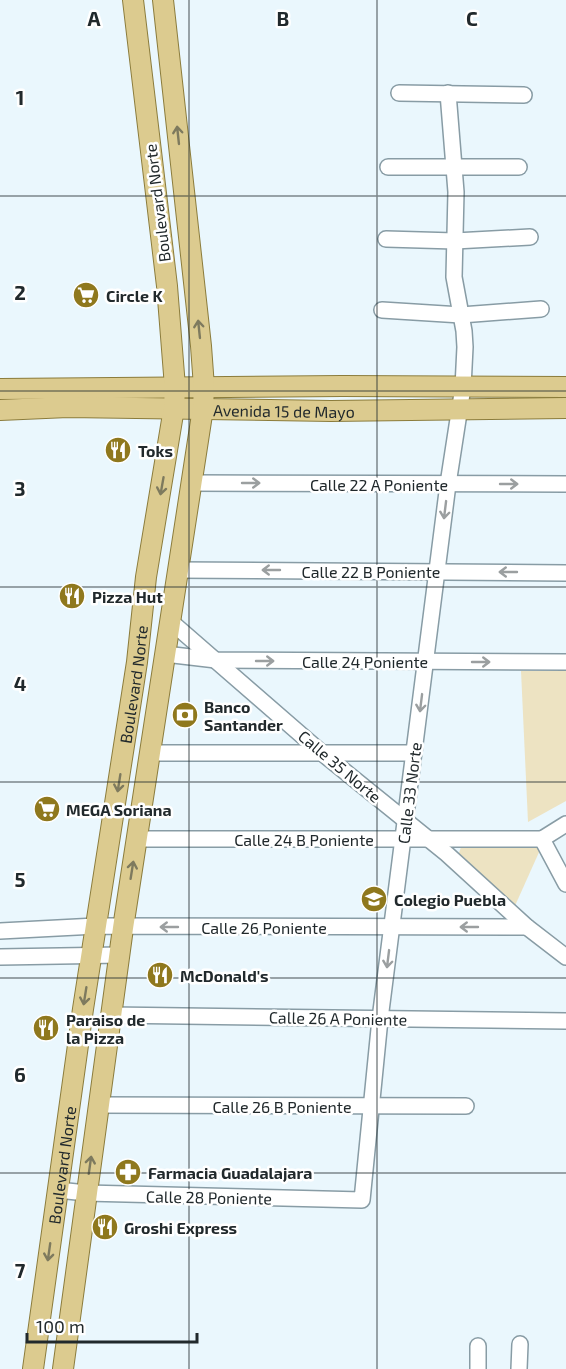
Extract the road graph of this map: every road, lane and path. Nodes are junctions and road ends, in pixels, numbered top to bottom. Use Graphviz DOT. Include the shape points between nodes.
graph roads {
  1 [pos="133,0"];
  2 [pos="163,0"];
  3 [pos="399,93"];
  4 [pos="448,93"];
  5 [pos="524,95"];
  6 [pos="388,167"];
  7 [pos="454,167"];
  8 [pos="519,167"];
  9 [pos="530,237"];
  10 [pos="386,239"];
  11 [pos="454,241"];
  12 [pos="541,309"];
  13 [pos="382,310"];
  14 [pos="461,315"];
  15 [pos="175,387"];
  16 [pos="204,387"];
  17 [pos="462,387"];
  18 [pos="566,387"];
  19 [pos="0,389"];
  20 [pos="174,408"];
  21 [pos="203,408"];
  22 [pos="566,408"];
  23 [pos="0,410"];
  24 [pos="458,410"];
  25 [pos="192,483"];
  26 [pos="448,484"];
  27 [pos="566,484"];
  28 [pos="177,570"];
  29 [pos="437,572"];
  30 [pos="566,573"];
  31 [pos="170,620"];
  32 [pos="165,654"];
  33 [pos="216,660"];
  34 [pos="426,662"];
  35 [pos="566,662"];
  36 [pos="150,753"];
  37 [pos="322,753"];
  38 [pos="414,753"];
  39 [pos="406,820"];
  40 [pos="566,824"];
  41 [pos="137,839"];
  42 [pos="404,839"];
  43 [pos="427,839"];
  44 [pos="542,839"];
  45 [pos="566,884"];
  46 [pos="96,926"];
  47 [pos="392,927"];
  48 [pos="527,927"];
  49 [pos="123,928"];
  50 [pos="0,931"];
  51 [pos="120,955"];
  52 [pos="92,956"];
  53 [pos="0,957"];
  54 [pos="566,957"];
  55 [pos="110,1016"];
  56 [pos="380,1019"];
  57 [pos="566,1021"];
  58 [pos="98,1105"];
  59 [pos="371,1106"];
  60 [pos="466,1106"];
  61 [pos="58,1190"];
  62 [pos="86,1194"];
  63 [pos="362,1200"];
  64 [pos="520,1344"];
  65 [pos="478,1346"];
  66 [pos="33,1369"];
  67 [pos="63,1369"];
  68 [pos="478,1369"];
  69 [pos="519,1369"];
  1 -- 15 [label="main road, Boulevard Norte"];
  16 -- 2 [label="main road, Boulevard Norte, one-way"];
  3 -- 4 [label="street"];
  4 -- 5 [label="street"];
  4 -- 7 [label="street, Calle 33 Norte"];
  6 -- 7 [label="street"];
  7 -- 8 [label="street"];
  7 -- 11 [label="street, Calle 33 Norte"];
  9 -- 11 [label="street"];
  10 -- 11 [label="street"];
  11 -- 14 [label="street, Calle 33 Norte" via="454,284"];
  12 -- 14 [label="street"];
  13 -- 14 [label="street"];
  14 -- 17 [label="street, Calle 33 Norte" via="465,347"];
  15 -- 16 [label="main road, Avenida 15 de Mayo"];
  15 -- 19 [label="main road, Avenida 15 de Mayo"];
  15 -- 20 [label="main road, Boulevard Norte"];
  16 -- 17 [label="main road, Avenida 15 de Mayo"];
  16 -- 21 [label="main road, Boulevard Norte"];
  17 -- 18 [label="main road, Avenida 15 de Mayo"];
  17 -- 24 [label="street, Calle 33 Norte"];
  20 -- 21 [label="main road, Avenida 15 de Mayo"];
  20 -- 23 [label="main road, Avenida 15 de Mayo"];
  20 -- 46 [label="main road, Boulevard Norte, one-way"];
  21 -- 24 [label="main road, Avenida 15 de Mayo"];
  21 -- 25 [label="main road, Boulevard Norte"];
  22 -- 24 [label="main road, Avenida 15 de Mayo"];
  24 -- 26 [label="street, Calle 33 Norte"];
  25 -- 26 [label="street, Calle 22 A Poniente, one-way"];
  25 -- 28 [label="main road, Boulevard Norte"];
  26 -- 27 [label="street, Calle 22 A Poniente, one-way"];
  26 -- 29 [label="street, Calle 33 Norte, one-way"];
  29 -- 28 [label="street, Calle 22 B Poniente, one-way"];
  28 -- 31 [label="main road, Boulevard Norte"];
  30 -- 29 [label="street, Calle 22 B Poniente, one-way"];
  29 -- 34 [label="street, Calle 33 Norte"];
  31 -- 32 [label="main road, Boulevard Norte"];
  31 -- 33 [label="street, Calle 35 Norte"];
  32 -- 33 [label="street, Calle 24 Poniente"];
  32 -- 36 [label="main road, Boulevard Norte"];
  33 -- 34 [label="street, Calle 24 Poniente, one-way"];
  33 -- 37 [label="street, Calle 35 Norte"];
  34 -- 35 [label="street, Calle 24 Poniente, one-way"];
  34 -- 38 [label="street, Calle 33 Norte, one-way"];
  36 -- 37 [label="street"];
  36 -- 41 [label="main road, Boulevard Norte"];
  37 -- 38 [label="street"];
  37 -- 39 [label="street, Calle 35 Norte"];
  38 -- 39 [label="street, Calle 33 Norte"];
  39 -- 42 [label="street, Calle 33 Norte"];
  39 -- 43 [label="street, Calle 35 Norte"];
  40 -- 44 [label="street"];
  41 -- 42 [label="street, Calle 24 B Poniente"];
  49 -- 41 [label="main road, Boulevard Norte, one-way"];
  42 -- 43 [label="street, Calle 24 B Poniente"];
  42 -- 47 [label="street, Calle 33 Norte"];
  43 -- 44 [label="street, Calle 24 B Poniente"];
  43 -- 48 [label="street, Calle 35 Norte"];
  44 -- 45 [label="street"];
  46 -- 49 [label="street, Calle 26 Poniente"];
  46 -- 50 [label="street, Calle 26 Poniente"];
  46 -- 52 [label="main road, Boulevard Norte"];
  48 -- 47 [label="street, Calle 26 Poniente, one-way"];
  47 -- 49 [label="street, Calle 26 Poniente, one-way"];
  47 -- 56 [label="street, Calle 33 Norte, one-way"];
  48 -- 54 [label="street, Calle 35 Norte"];
  49 -- 51 [label="main road, Boulevard Norte"];
  51 -- 52 [label="street"];
  51 -- 55 [label="main road, Boulevard Norte"];
  52 -- 53 [label="street"];
  52 -- 61 [label="main road, Boulevard Norte, one-way"];
  55 -- 56 [label="street, Calle 26 A Poniente"];
  55 -- 58 [label="main road, Boulevard Norte"];
  56 -- 57 [label="street, Calle 26 A Poniente"];
  56 -- 59 [label="street, Calle 33 Norte"];
  58 -- 59 [label="street, Calle 26 B Poniente"];
  62 -- 58 [label="main road, Boulevard Norte, one-way"];
  59 -- 60 [label="street, Calle 26 B Poniente"];
  59 -- 63 [label="street, Calle 33 Norte"];
  61 -- 62 [label="street, Calle 28 Poniente"];
  61 -- 66 [label="main road, Boulevard Norte, one-way"];
  62 -- 63 [label="street, Calle 28 Poniente"];
  62 -- 67 [label="main road, Boulevard Norte"];
  64 -- 69 [label="street"];
  65 -- 68 [label="street"];
}
